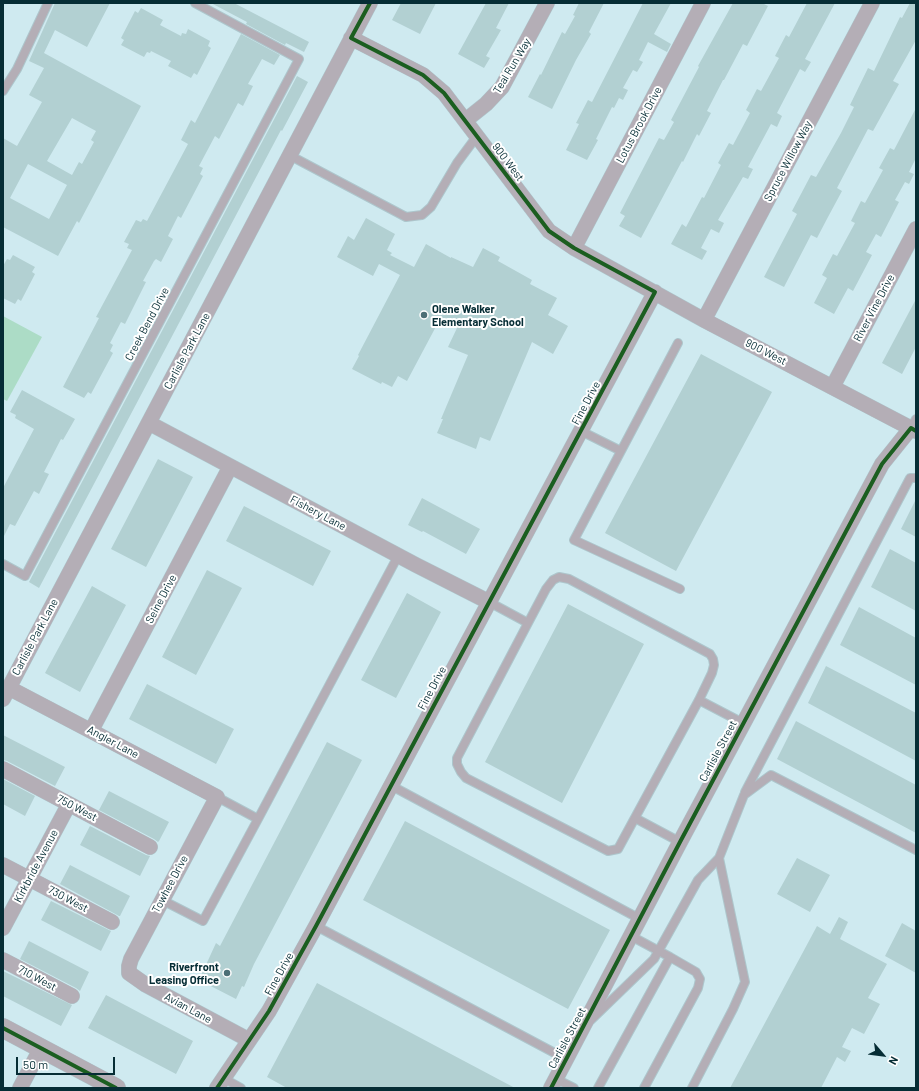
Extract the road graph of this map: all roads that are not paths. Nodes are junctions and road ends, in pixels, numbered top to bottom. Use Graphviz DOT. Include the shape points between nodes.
graph roads {
  1 [pos="48,3"];
  2 [pos="195,3"];
  3 [pos="370,3"];
  4 [pos="547,3"];
  5 [pos="703,3"];
  6 [pos="872,3"];
  7 [pos="351,38"];
  8 [pos="3,91"];
  9 [pos="466,120"];
  10 [pos="477,136"];
  11 [pos="289,155"];
  12 [pos="916,229"];
  13 [pos="574,248"];
  14 [pos="655,292"];
  15 [pos="704,320"];
  16 [pos="678,343"];
  17 [pos="833,386"];
  18 [pos="149,423"];
  19 [pos="914,426"];
  20 [pos="581,430"];
  21 [pos="621,451"];
  22 [pos="230,466"];
  23 [pos="916,478"];
  24 [pos="398,556"];
  25 [pos="3,564"];
  26 [pos="680,589"];
  27 [pos="489,602"];
  28 [pos="528,624"];
  29 [pos="6,693"];
  30 [pos="699,700"];
  31 [pos="743,723"];
  32 [pos="91,731"];
  33 [pos="3,769"];
  34 [pos="390,786"];
  35 [pos="744,795"];
  36 [pos="217,797"];
  37 [pos="69,804"];
  38 [pos="635,818"];
  39 [pos="258,819"];
  40 [pos="680,842"];
  41 [pos="150,847"];
  42 [pos="916,850"];
  43 [pos="720,858"];
  44 [pos="3,865"];
  45 [pos="29,879"];
  46 [pos="162,900"];
  47 [pos="640,919"];
  48 [pos="112,922"];
  49 [pos="316,926"];
  50 [pos="3,928"];
  51 [pos="631,936"];
  52 [pos="659,951"];
  53 [pos="670,957"];
  54 [pos="3,960"];
  55 [pos="129,974"];
  56 [pos="72,996"];
  57 [pos="3,1028"];
  58 [pos="581,1031"];
  59 [pos="249,1040"];
  60 [pos="41,1048"];
  61 [pos="566,1059"];
  62 [pos="220,1083"];
  63 [pos="553,1083"];
  64 [pos="20,1088"];
  65 [pos="116,1088"];
  66 [pos="241,1088"];
  67 [pos="574,1088"];
  68 [pos="598,1088"];
  69 [pos="644,1088"];
  70 [pos="692,1088"];
  1 -- 8 [label="lane" via="17,69"];
  2 -- 25 [label="lane, Creek Bend Drive" via="299,59 25,576"];
  3 -- 7 [label="street, Carlisle Park Lane"];
  4 -- 9 [label="street, Teal Run Way" via="502,87"];
  5 -- 13 [label="street, Lotus Brook Drive"];
  6 -- 15 [label="street, Spruce Willow Way"];
  7 -- 9 [label="street, 900 West" via="423,75 444,93"];
  7 -- 11 [label="street, Carlisle Park Lane"];
  9 -- 10 [label="street, 900 West"];
  10 -- 11 [label="lane" via="457,163 431,207 422,216 406,216"];
  10 -- 13 [label="street, 900 West" via="549,231"];
  11 -- 18 [label="street, Carlisle Park Lane"];
  12 -- 17 [label="street, River Vine Drive"];
  13 -- 14 [label="street, 900 West"];
  14 -- 15 [label="street, 900 West"];
  14 -- 20 [label="street, Fine Drive"];
  15 -- 17 [label="street, 900 West"];
  16 -- 21 [label="lane"];
  17 -- 19 [label="street, 900 West"];
  18 -- 22 [label="street, Fishery Lane"];
  18 -- 29 [label="street, Carlisle Park Lane"];
  19 -- 31 [label="street, Carlisle Street" via="882,464"];
  20 -- 21 [label="lane"];
  20 -- 27 [label="street, Fine Drive"];
  21 -- 26 [label="lane" via="574,540"];
  22 -- 24 [label="street, Fishery Lane"];
  22 -- 32 [label="street, Seine Drive"];
  23 -- 35 [label="lane" via="910,478"];
  24 -- 27 [label="street, Fishery Lane"];
  24 -- 39 [label="lane"];
  27 -- 28 [label="lane"];
  27 -- 34 [label="street, Fine Drive"];
  28 -- 30 [label="lane" via="553,580 559,577 568,579 710,654 713,669"];
  28 -- 38 [label="lane" via="457,758 461,772 466,778 608,851 618,849"];
  29 -- 32 [label="street, Angler Lane"];
  30 -- 31 [label="lane"];
  30 -- 38 [label="lane"];
  31 -- 40 [label="street, Carlisle Street"];
  32 -- 36 [label="street, Angler Lane"];
  33 -- 37 [label="street, 750 West"];
  34 -- 47 [label="lane"];
  34 -- 49 [label="street, Fine Drive"];
  35 -- 42 [label="lane" via="771,775"];
  35 -- 43 [label="lane"];
  36 -- 39 [label="lane"];
  36 -- 46 [label="street, Towhee Drive"];
  37 -- 41 [label="street, 750 West"];
  37 -- 45 [label="street, Kirkbride Avenue"];
  38 -- 40 [label="lane"];
  39 -- 46 [label="lane" via="204,921"];
  40 -- 47 [label="street, Carlisle Street"];
  43 -- 52 [label="lane" via="698,880"];
  43 -- 70 [label="lane" via="744,982 733,1009"];
  44 -- 45 [label="street, 730 West"];
  45 -- 48 [label="street, 730 West"];
  45 -- 50 [label="street, Kirkbride Avenue"];
  46 -- 55 [label="street, Towhee Drive" via="131,959"];
  47 -- 51 [label="street, Carlisle Street"];
  49 -- 59 [label="street, Fine Drive"];
  49 -- 61 [label="lane"];
  51 -- 52 [label="lane"];
  51 -- 58 [label="street, Carlisle Street"];
  52 -- 53 [label="lane"];
  52 -- 58 [label="lane" via="654,959"];
  53 -- 68 [label="lane"];
  53 -- 69 [label="lane" via="696,972 700,979 698,988"];
  54 -- 56 [label="street, 710 West"];
  55 -- 59 [label="street, Avian Lane"];
  57 -- 60 [label="street"];
  58 -- 61 [label="street, Carlisle Street"];
  59 -- 62 [label="street, Fine Drive"];
  60 -- 64 [label="street"];
  60 -- 65 [label="street"];
  61 -- 63 [label="street, Carlisle Street"];
  62 -- 66 [label="lane"];
  63 -- 67 [label="lane"];
}
